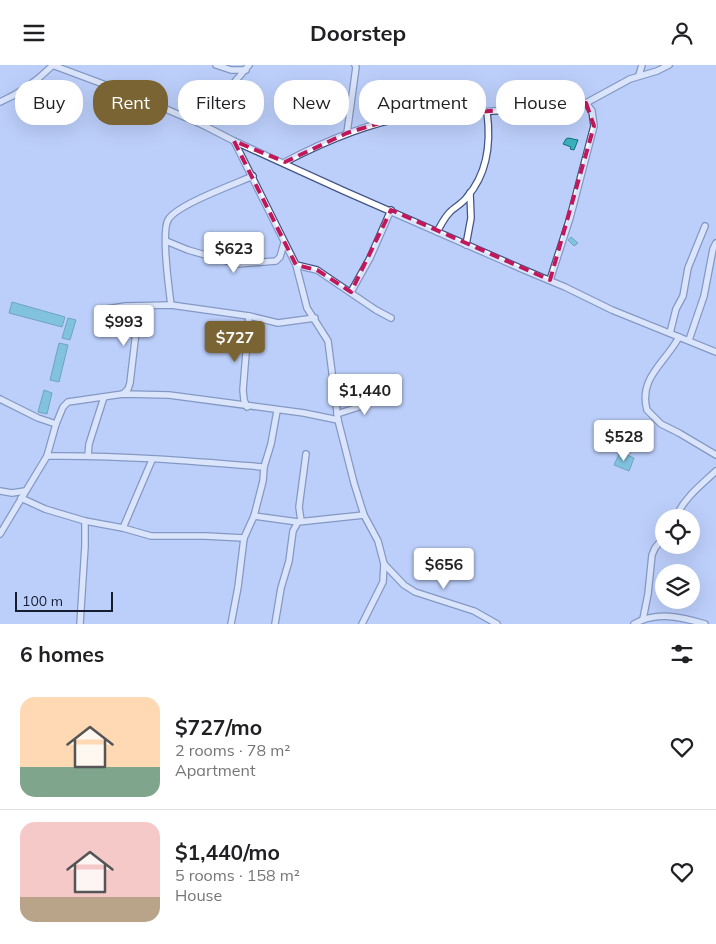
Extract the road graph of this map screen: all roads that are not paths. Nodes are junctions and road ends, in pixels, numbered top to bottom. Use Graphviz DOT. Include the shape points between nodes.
graph roads {
  1 [pos="53,65"];
  2 [pos="216,65"];
  3 [pos="355,65"];
  4 [pos="642,65"];
  5 [pos="670,65"];
  6 [pos="247,67"];
  7 [pos="639,75"];
  8 [pos="236,80"];
  9 [pos="0,102"];
  10 [pos="586,103"];
  11 [pos="487,112"];
  12 [pos="178,114"];
  13 [pos="203,125"];
  14 [pos="346,133"];
  15 [pos="234,141"];
  16 [pos="285,162"];
  17 [pos="253,176"];
  18 [pos="470,193"];
  19 [pos="391,210"];
  20 [pos="705,226"];
  21 [pos="437,232"];
  22 [pos="166,241"];
  23 [pos="284,243"];
  24 [pos="716,243"];
  25 [pos="466,245"];
  26 [pos="296,265"];
  27 [pos="550,280"];
  28 [pos="351,292"];
  29 [pos="171,305"];
  30 [pos="139,306"];
  31 [pos="107,309"];
  32 [pos="249,315"];
  33 [pos="315,318"];
  34 [pos="391,318"];
  35 [pos="670,333"];
  36 [pos="679,337"];
  37 [pos="688,340"];
  38 [pos="716,352"];
  39 [pos="123,394"];
  40 [pos="382,394"];
  41 [pos="104,397"];
  42 [pos="0,399"];
  43 [pos="247,407"];
  44 [pos="277,411"];
  45 [pos="337,417"];
  46 [pos="56,424"];
  47 [pos="306,454"];
  48 [pos="716,455"];
  49 [pos="47,456"];
  50 [pos="88,456"];
  51 [pos="152,460"];
  52 [pos="264,467"];
  53 [pos="716,471"];
  54 [pos="0,491"];
  55 [pos="25,491"];
  56 [pos="21,498"];
  57 [pos="679,509"];
  58 [pos="364,515"];
  59 [pos="254,516"];
  60 [pos="85,521"];
  61 [pos="299,522"];
  62 [pos="123,528"];
  63 [pos="0,534"];
  64 [pos="244,539"];
  65 [pos="655,547"];
  66 [pos="384,564"];
  67 [pos="643,619"];
  68 [pos="80,624"];
  69 [pos="231,624"];
  70 [pos="275,624"];
  71 [pos="362,624"];
  72 [pos="497,624"];
  73 [pos="634,624"];
  74 [pos="705,624"];
  1 -- 9 [label="street" via="37,80"];
  1 -- 12 [label="street"];
  2 -- 6 [label="street" via="231,69"];
  3 -- 14 [label="street"];
  4 -- 7 [label="street"];
  5 -- 7 [label="street"];
  6 -- 8 [label="street"];
  7 -- 10 [label="street"];
  10 -- 11 [label="street"];
  10 -- 27 [label="street" via="592,111 594,126"];
  11 -- 14 [label="street" via="410,116"];
  11 -- 18 [label="street" via="487,161"];
  13 -- 15 [label="street"];
  14 -- 16 [label="street"];
  15 -- 16 [label="street"];
  15 -- 17 [label="street"];
  16 -- 19 [label="street"];
  17 -- 22 [label="street" via="173,214 167,221"];
  17 -- 23 [label="street"];
  18 -- 21 [label="street" via="449,213"];
  18 -- 25 [label="street" via="471,219"];
  19 -- 21 [label="street"];
  19 -- 28 [label="street"];
  20 -- 35 [label="street" via="688,268 683,296"];
  21 -- 25 [label="street"];
  22 -- 23 [label="street" via="237,264 276,261"];
  22 -- 29 [label="street"];
  23 -- 26 [label="street"];
  24 -- 37 [label="street" via="704,296"];
  25 -- 27 [label="street"];
  26 -- 28 [label="street" via="317,270"];
  26 -- 33 [label="street" via="303,300"];
  27 -- 35 [label="street"];
  28 -- 34 [label="street"];
  29 -- 30 [label="street"];
  29 -- 32 [label="street"];
  30 -- 31 [label="street"];
  30 -- 39 [label="street" via="130,383"];
  32 -- 33 [label="street" via="284,324"];
  32 -- 43 [label="street" via="243,390"];
  33 -- 45 [label="street" via="328,341"];
  35 -- 36 [label="street"];
  36 -- 37 [label="street"];
  36 -- 48 [label="street" via="649,378 647,410 661,424"];
  37 -- 38 [label="street"];
  39 -- 41 [label="street"];
  39 -- 43 [label="street" via="169,395"];
  40 -- 45 [label="street"];
  41 -- 46 [label="street" via="68,402"];
  41 -- 50 [label="street"];
  42 -- 46 [label="street"];
  43 -- 44 [label="street"];
  44 -- 45 [label="street"];
  44 -- 52 [label="street" via="272,444"];
  45 -- 58 [label="street"];
  46 -- 49 [label="street"];
  47 -- 61 [label="street"];
  49 -- 50 [label="street"];
  49 -- 55 [label="street"];
  50 -- 51 [label="street"];
  51 -- 52 [label="street"];
  51 -- 62 [label="street"];
  52 -- 59 [label="street"];
  53 -- 57 [label="street"];
  54 -- 55 [label="street"];
  55 -- 56 [label="street"];
  56 -- 60 [label="street"];
  56 -- 63 [label="street"];
  58 -- 61 [label="street"];
  58 -- 66 [label="street" via="378,541"];
  59 -- 61 [label="street"];
  59 -- 64 [label="street"];
  60 -- 62 [label="street"];
  60 -- 68 [label="street"];
  61 -- 70 [label="street" via="293,531"];
  62 -- 64 [label="street" via="160,537"];
  64 -- 69 [label="street"];
  65 -- 67 [label="street"];
  66 -- 71 [label="street" via="383,582"];
  66 -- 72 [label="street" via="415,592 474,611"];
  67 -- 73 [label="street"];
  67 -- 74 [label="street" via="665,616"];
}
